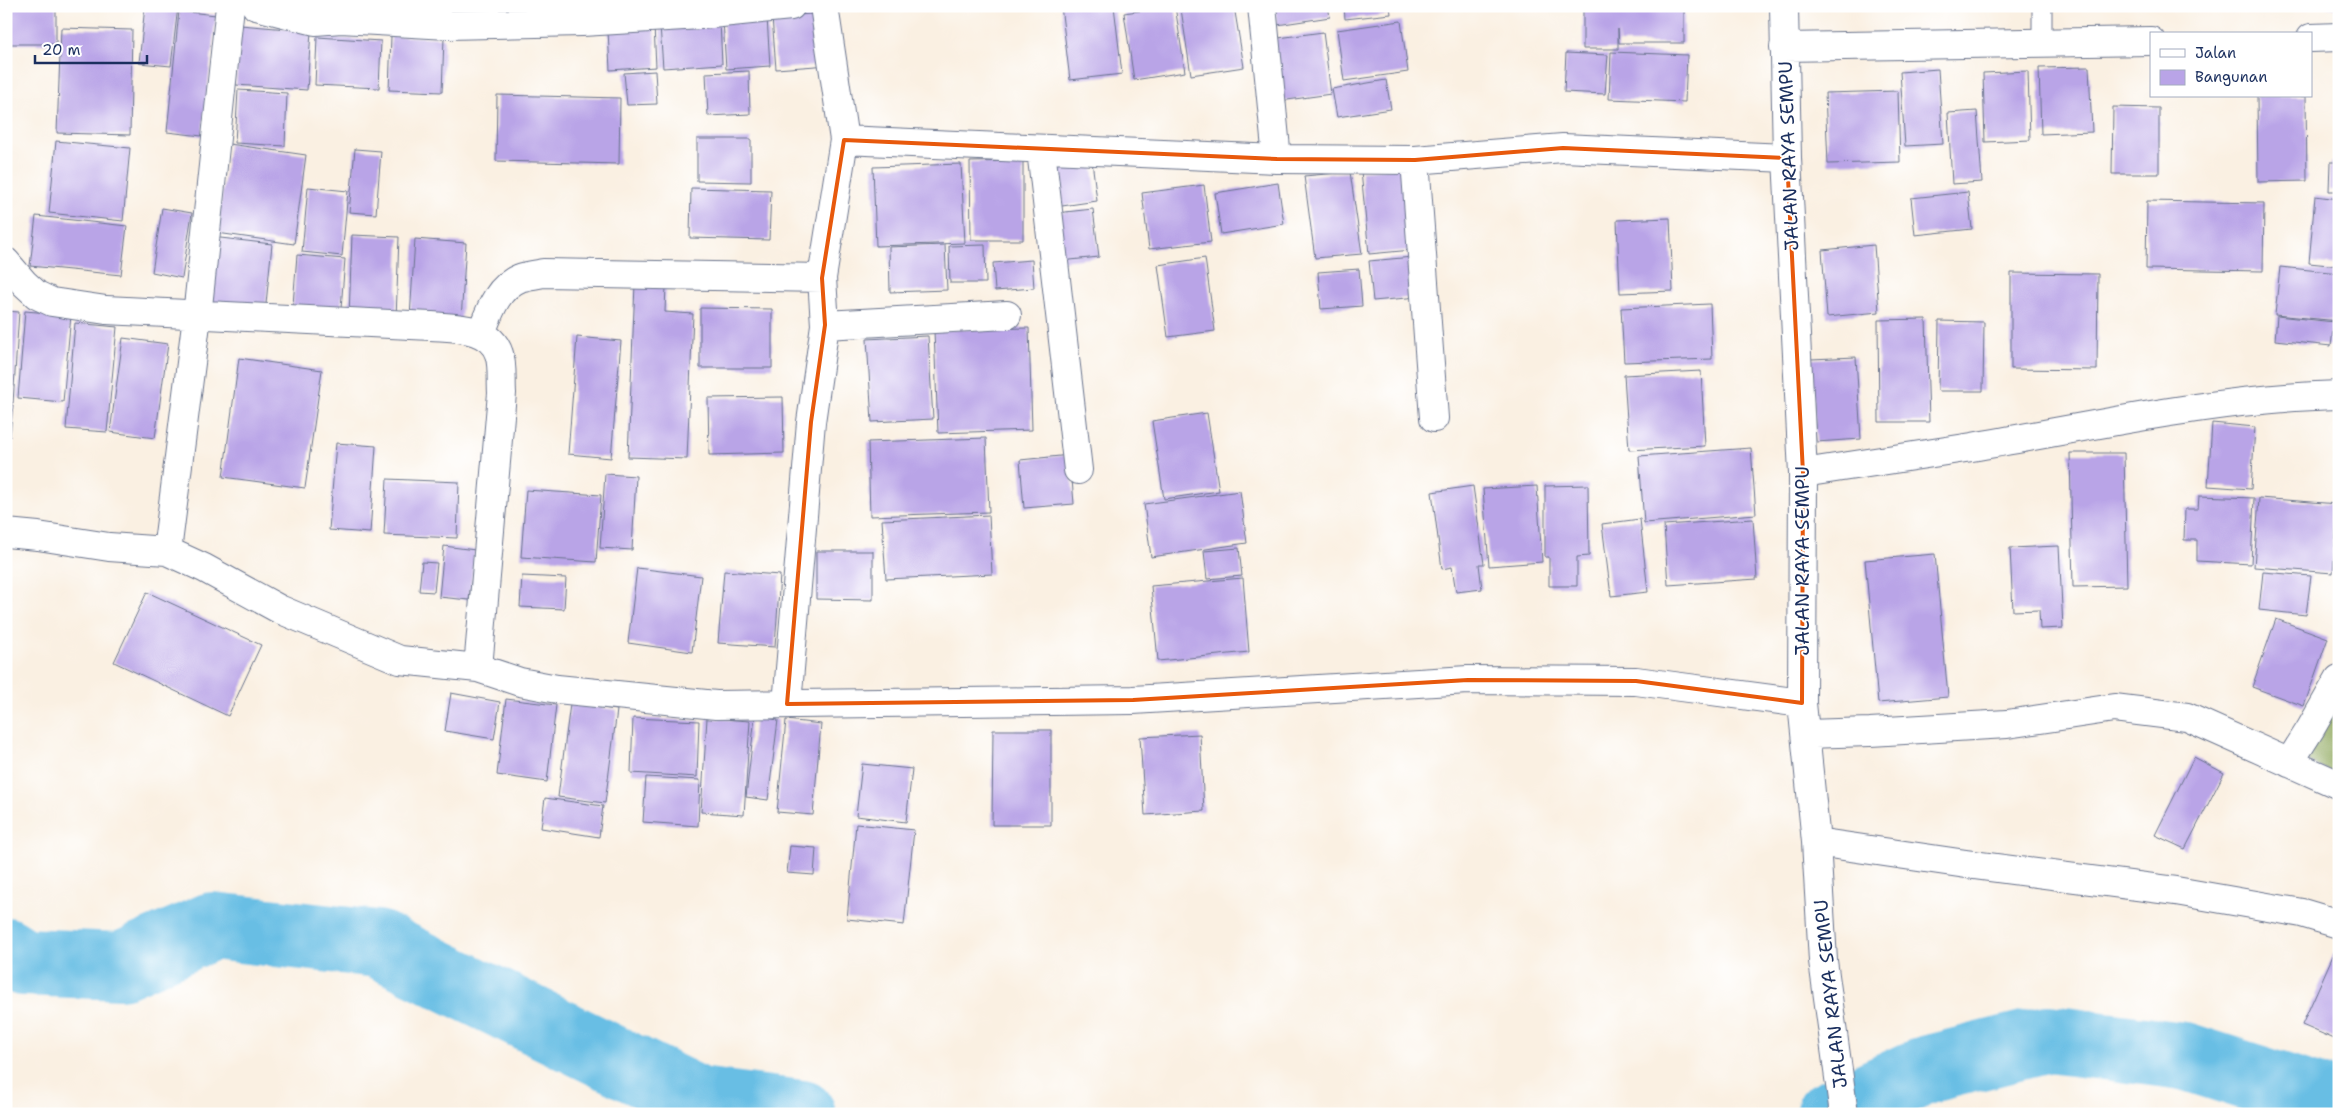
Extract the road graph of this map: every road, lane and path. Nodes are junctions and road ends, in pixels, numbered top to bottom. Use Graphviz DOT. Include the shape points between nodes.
graph roads {
  1 [pos="230,6"];
  2 [pos="791,6"];
  3 [pos="824,6"];
  4 [pos="1262,6"];
  5 [pos="1784,6"];
  6 [pos="2042,6"];
  7 [pos="274,8"];
  8 [pos="2339,37"];
  9 [pos="2312,38"];
  10 [pos="2150,41"];
  11 [pos="2042,43"];
  12 [pos="1784,47"];
  13 [pos="844,140"];
  14 [pos="1041,150"];
  15 [pos="1787,158"];
  16 [pos="1277,159"];
  17 [pos="1415,160"];
  18 [pos="6,262"];
  19 [pos="822,278"];
  20 [pos="1007,315"];
  21 [pos="197,316"];
  22 [pos="826,325"];
  23 [pos="481,333"];
  24 [pos="2339,395"];
  25 [pos="1434,418"];
  26 [pos="1078,470"];
  27 [pos="1803,473"];
  28 [pos="6,533"];
  29 [pos="167,551"];
  30 [pos="478,668"];
  31 [pos="2339,679"];
  32 [pos="1802,703"];
  33 [pos="787,704"];
  34 [pos="1806,734"];
  35 [pos="2288,763"];
  36 [pos="2339,785"];
  37 [pos="1816,842"];
  38 [pos="2339,924"];
  39 [pos="1844,1114"];
  1 -- 21 [label="street"];
  2 -- 7 [label="street" via="582,22 448,24 341,19 314,21"];
  3 -- 13 [label="street"];
  4 -- 16 [label="street"];
  5 -- 12 [label="street, JALAN RAYA SEMPU"];
  6 -- 11 [label="lane"];
  8 -- 9 [label="street"];
  10 -- 11 [label="street"];
  11 -- 12 [label="street"];
  12 -- 15 [label="street, JALAN RAYA SEMPU"];
  13 -- 14 [label="street"];
  13 -- 19 [label="street"];
  14 -- 16 [label="street"];
  14 -- 26 [label="street"];
  15 -- 17 [label="street" via="1563,148"];
  15 -- 27 [label="street, JALAN RAYA SEMPU"];
  16 -- 17 [label="street"];
  17 -- 25 [label="street"];
  18 -- 21 [label="street" via="24,283 52,302 106,310"];
  19 -- 22 [label="street"];
  19 -- 23 [label="street" via="543,273 519,278 509,285 493,302"];
  20 -- 22 [label="street"];
  21 -- 23 [label="street" via="431,326"];
  21 -- 29 [label="street"];
  22 -- 33 [label="street" via="811,422"];
  23 -- 30 [label="street" via="493,342 500,354 502,393"];
  24 -- 27 [label="street" via="2293,396 2182,408 1971,447"];
  27 -- 32 [label="street, JALAN RAYA SEMPU"];
  28 -- 29 [label="street"];
  29 -- 30 [label="street" via="279,609 400,660"];
  30 -- 33 [label="street" via="520,682 594,694 716,705"];
  31 -- 35 [label="street"];
  32 -- 33 [label="street" via="1636,681 1468,680 1133,700"];
  32 -- 34 [label="street, JALAN RAYA SEMPU"];
  34 -- 35 [label="street" via="2007,724 2114,708 2187,717"];
  34 -- 37 [label="street, JALAN RAYA SEMPU"];
  35 -- 36 [label="street"];
  37 -- 38 [label="street" via="2176,891 2302,913"];
  37 -- 39 [label="street, JALAN RAYA SEMPU" via="1823,961"];
}
